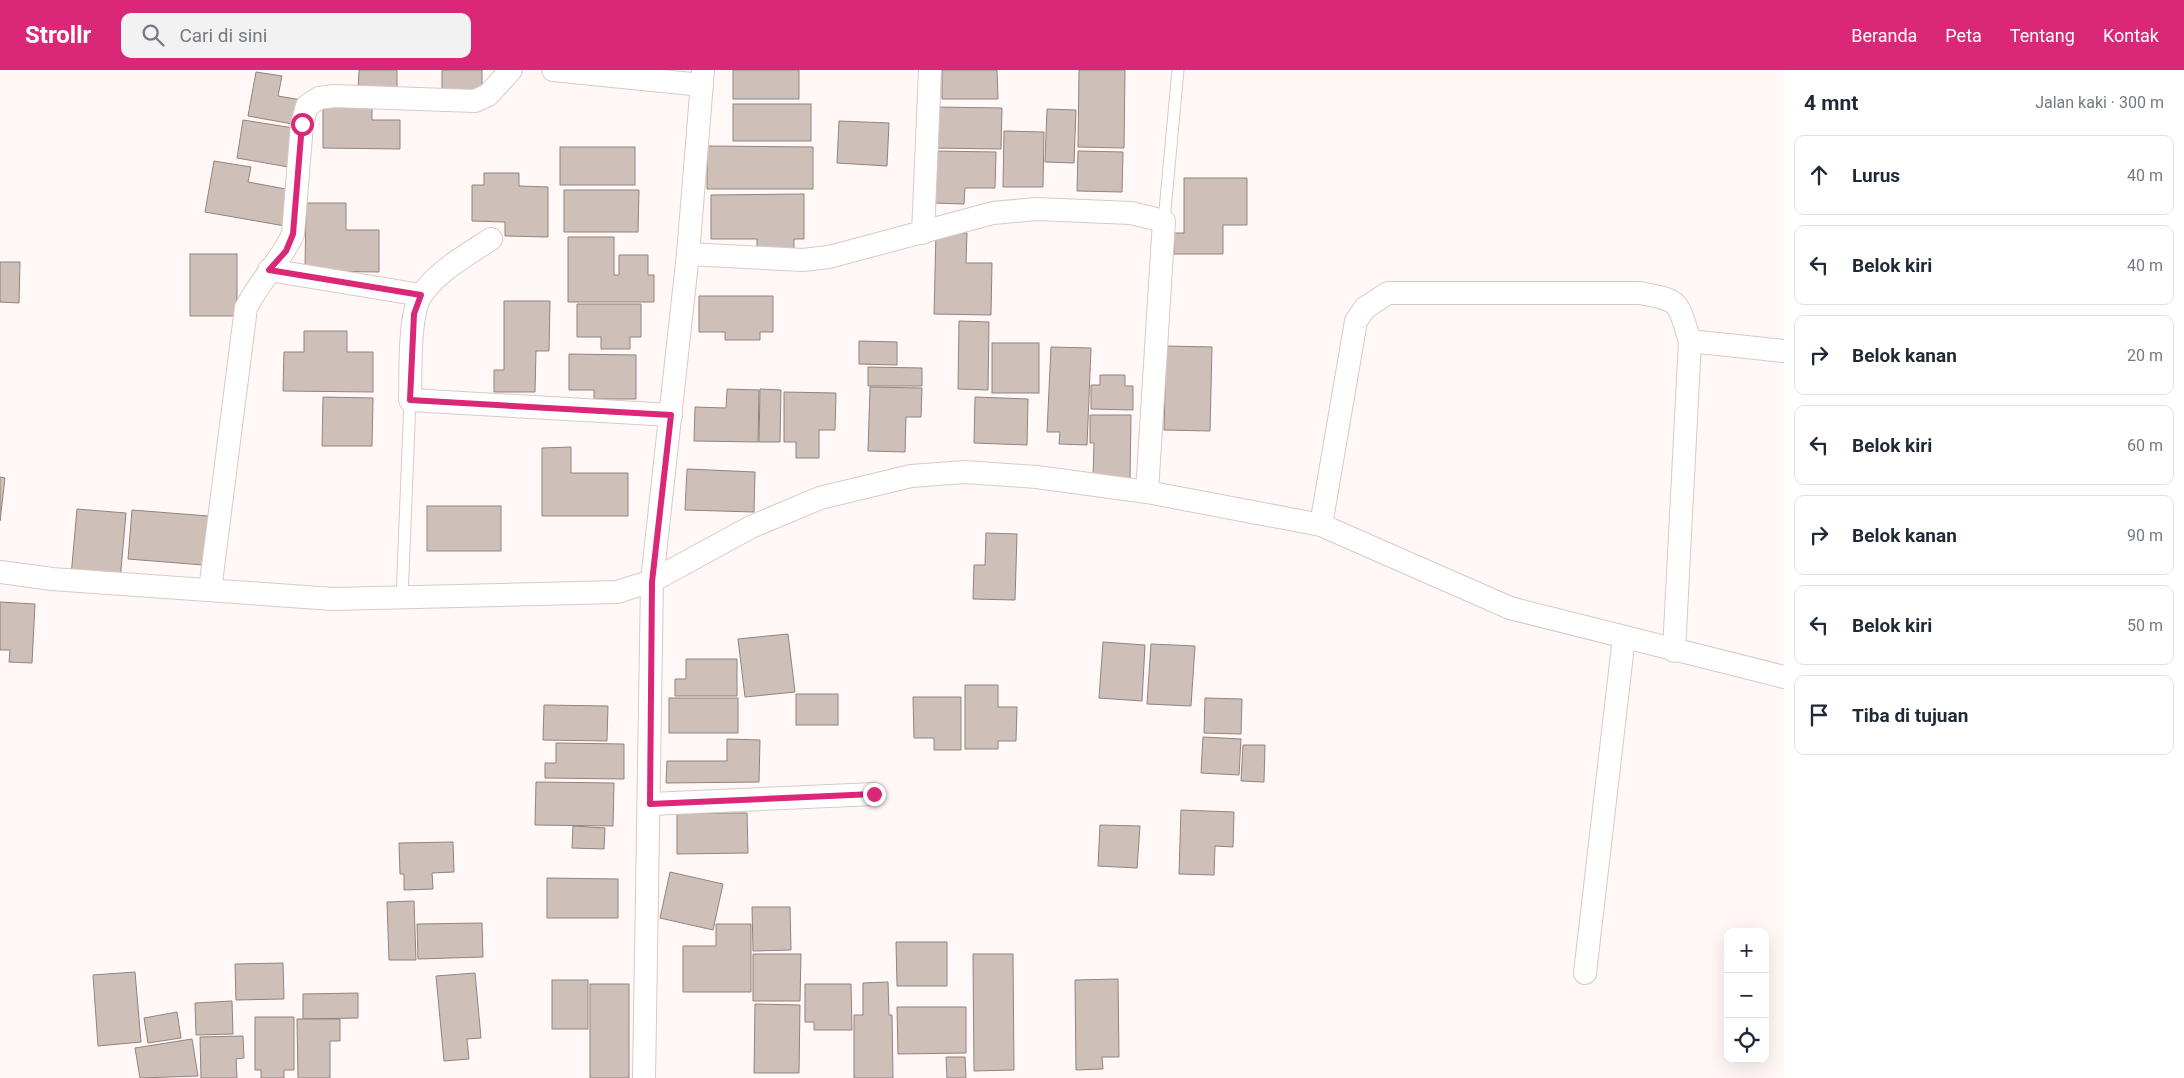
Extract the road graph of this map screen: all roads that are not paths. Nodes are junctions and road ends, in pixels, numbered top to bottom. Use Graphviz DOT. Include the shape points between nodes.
graph roads {
  1 [pos="511,70"];
  2 [pos="553,70"];
  3 [pos="930,70"];
  4 [pos="1178,70"];
  5 [pos="702,78"];
  6 [pos="1164,221"];
  7 [pos="923,233"];
  8 [pos="491,238"];
  9 [pos="688,254"];
  10 [pos="269,270"];
  11 [pos="421,295"];
  12 [pos="1690,341"];
  13 [pos="1784,351"];
  14 [pos="410,400"];
  15 [pos="671,415"];
  16 [pos="1147,492"];
  17 [pos="1322,525"];
  18 [pos="0,572"];
  19 [pos="652,582"];
  20 [pos="210,590"];
  21 [pos="402,598"];
  22 [pos="1624,637"];
  23 [pos="1674,651"];
  24 [pos="1784,677"];
  25 [pos="874,794"];
  26 [pos="650,804"];
  27 [pos="1585,973"];
  28 [pos="644,1078"];
  1 -- 10 [label="street" via="488,95 474,101 334,96 319,98 307,106 302,124 293,234 286,251"];
  2 -- 5 [label="street"];
  3 -- 7 [label="street"];
  4 -- 6 [label="lane"];
  5 -- 9 [label="street"];
  6 -- 7 [label="street" via="1130,213 1036,209 993,213"];
  6 -- 16 [label="street"];
  7 -- 9 [label="street" via="829,258 803,260"];
  8 -- 11 [label="street" via="438,276"];
  9 -- 15 [label="street"];
  10 -- 11 [label="street"];
  10 -- 20 [label="street" via="246,308"];
  11 -- 14 [label="street" via="414,314"];
  12 -- 13 [label="street"];
  12 -- 17 [label="street" via="1679,306 1670,300 1640,293 1388,293 1366,308 1356,321"];
  12 -- 23 [label="street"];
  14 -- 15 [label="street"];
  14 -- 21 [label="lane"];
  15 -- 19 [label="street"];
  16 -- 17 [label="street"];
  16 -- 19 [label="street" via="1037,477 965,472 911,476 820,498 751,527"];
  17 -- 22 [label="street" via="1510,608"];
  18 -- 20 [label="street" via="52,579"];
  19 -- 21 [label="street" via="617,592"];
  19 -- 26 [label="street"];
  20 -- 21 [label="street" via="333,600"];
  22 -- 23 [label="street"];
  22 -- 27 [label="street"];
  23 -- 24 [label="street"];
  25 -- 26 [label="street"];
  26 -- 28 [label="street"];
}
